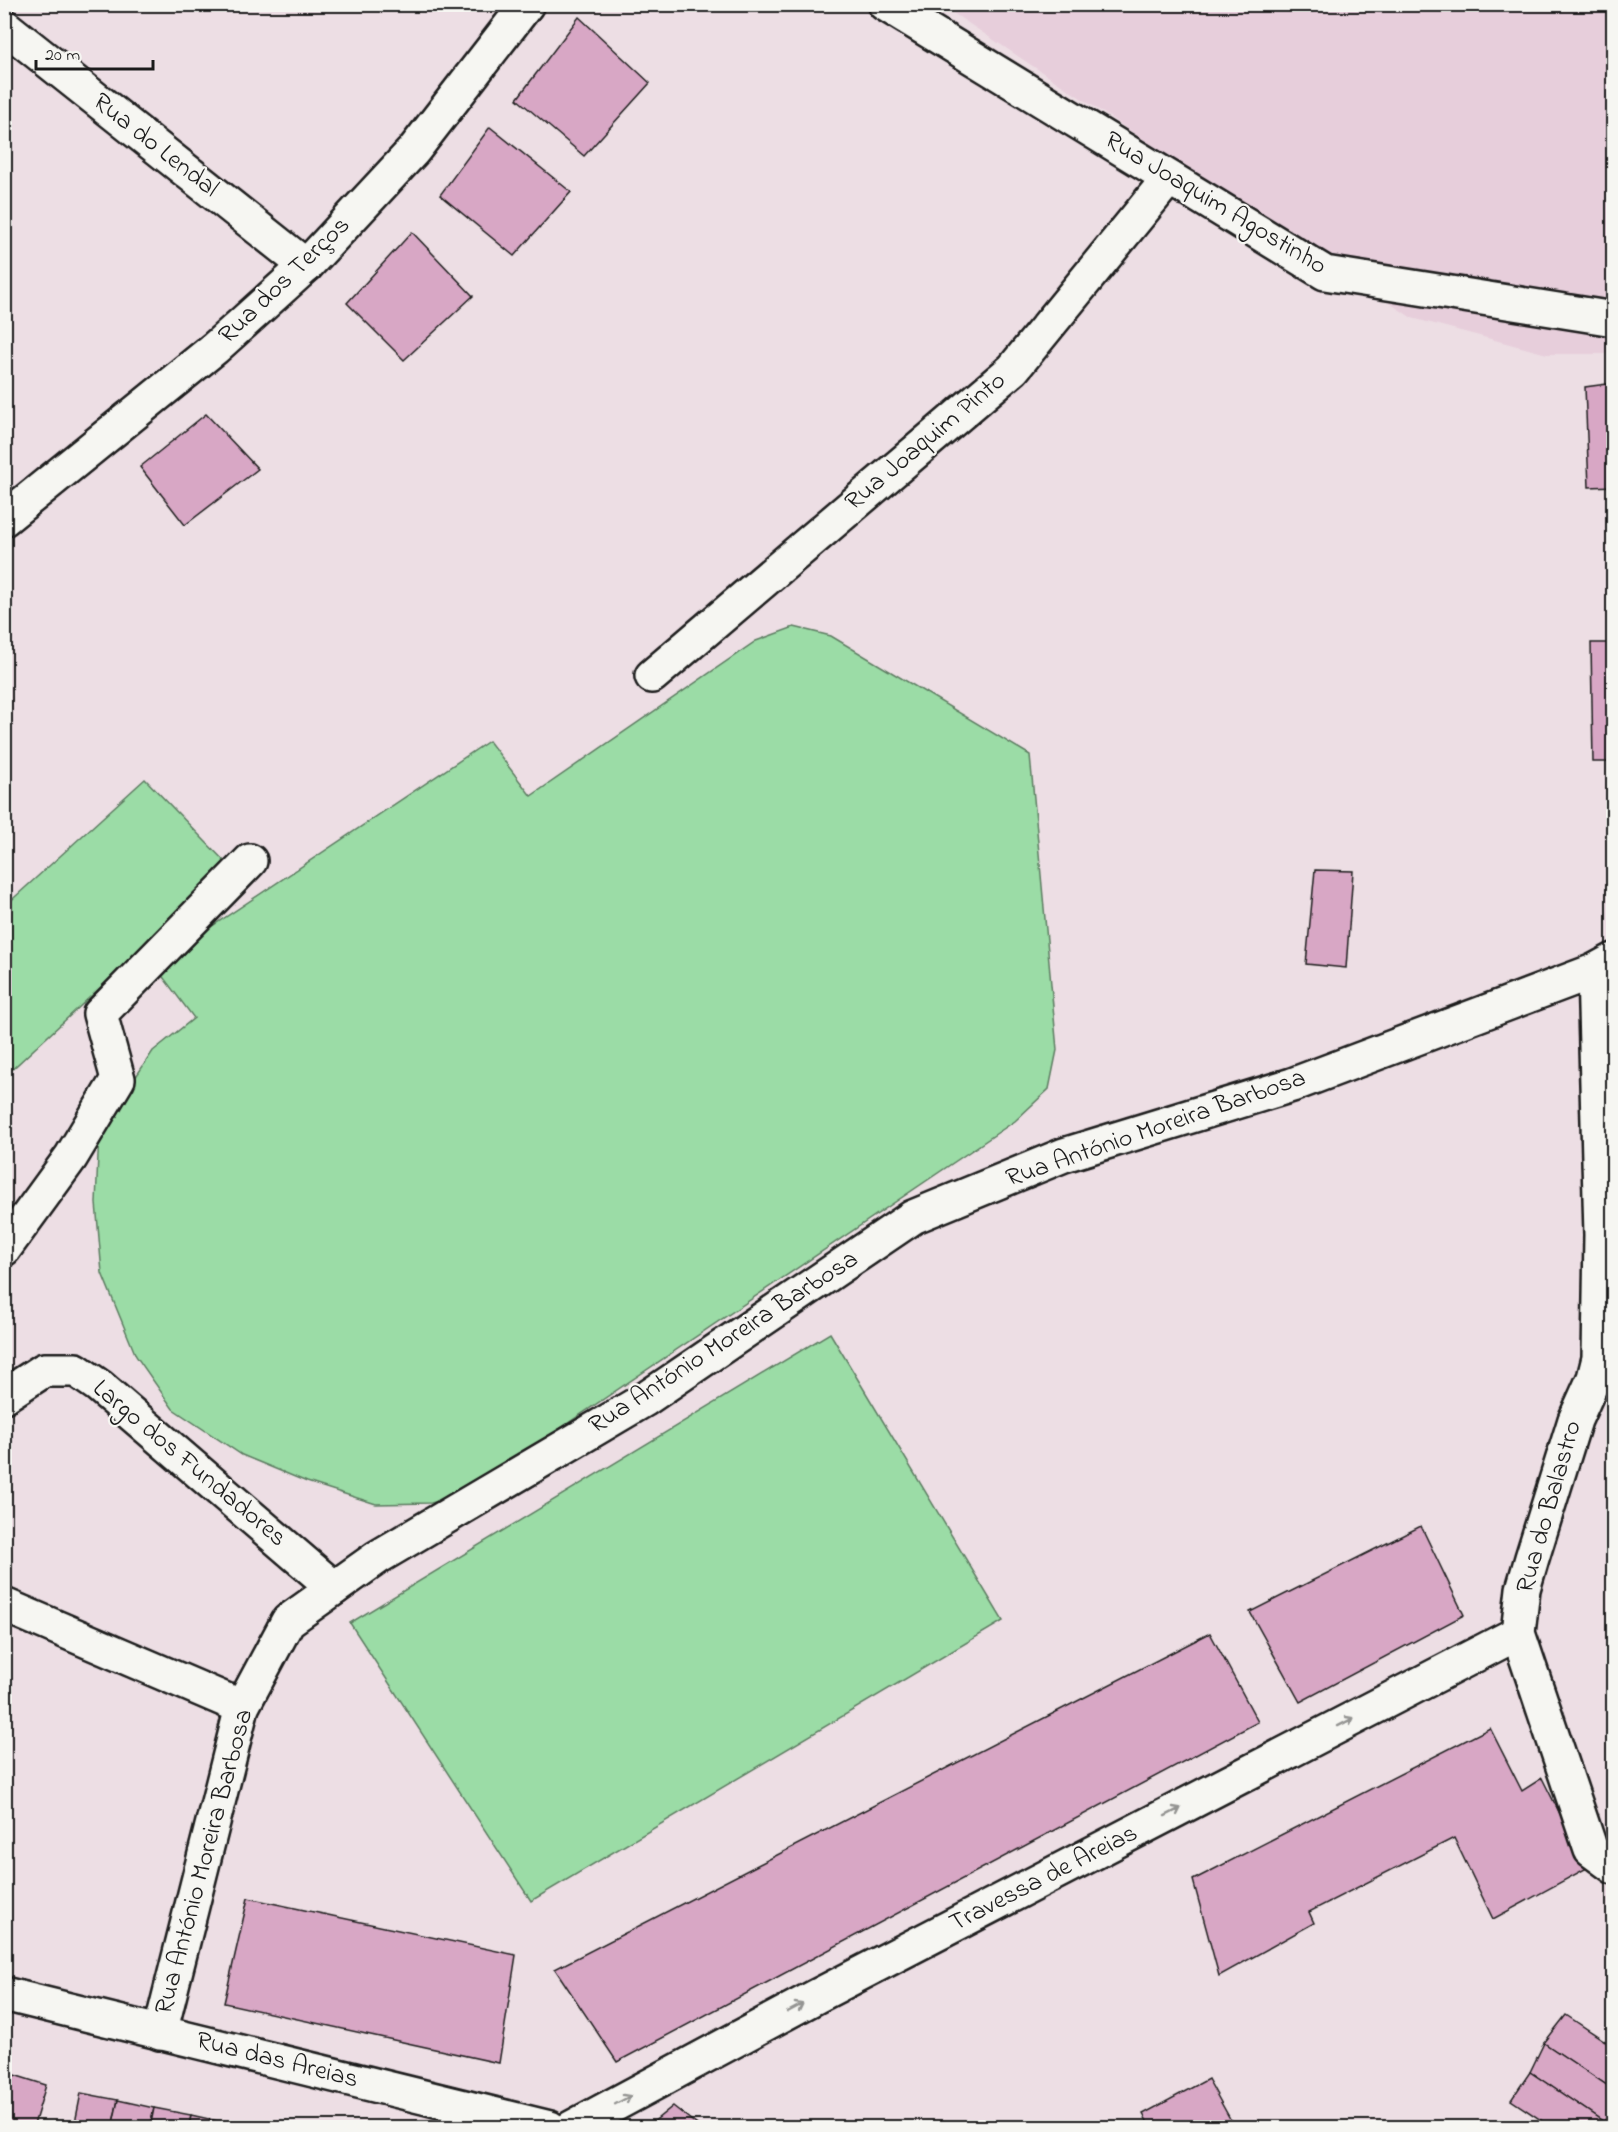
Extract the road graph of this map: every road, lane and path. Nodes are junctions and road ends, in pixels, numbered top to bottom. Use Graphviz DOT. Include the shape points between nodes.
graph roads {
  1 [pos="527,4"];
  2 [pos="885,4"];
  3 [pos="4,26"];
  4 [pos="1169,178"];
  5 [pos="306,266"];
  6 [pos="1614,319"];
  7 [pos="4,519"];
  8 [pos="652,676"];
  9 [pos="250,861"];
  10 [pos="1604,965"];
  11 [pos="4,1249"];
  12 [pos="4,1396"];
  13 [pos="334,1588"];
  14 [pos="4,1605"];
  15 [pos="1518,1633"];
  16 [pos="242,1707"];
  17 [pos="1614,1867"];
  18 [pos="4,1994"];
  19 [pos="160,2033"];
  20 [pos="550,2127"];
  21 [pos="571,2127"];
  1 -- 5 [label="street, Rua dos Terços" via="414,150"];
  2 -- 4 [label="street, Rua Joaquim Agostinho"];
  3 -- 5 [label="street, Rua do Lendal"];
  4 -- 6 [label="street, Rua Joaquim Agostinho" via="1325,273"];
  4 -- 8 [label="street, Rua Joaquim Pinto" via="1012,369"];
  5 -- 7 [label="street, Rua dos Terços" via="215,348"];
  9 -- 11 [label="street" via="100,1014 118,1079 71,1157"];
  10 -- 13 [label="street, Rua António Moreira Barbosa" via="1292,1084 1064,1155 913,1217 644,1400 378,1557"];
  10 -- 15 [label="street, Rua do Balastro" via="1599,1358 1532,1557 1523,1589"];
  12 -- 13 [label="street, Largo dos Fundadores" via="44,1370 76,1370"];
  13 -- 16 [label="street, Rua António Moreira Barbosa" via="288,1621"];
  14 -- 16 [label="street"];
  15 -- 17 [label="street, Rua do Balastro" via="1591,1851"];
  21 -- 15 [label="street, Travessa de Areias, one-way"];
  16 -- 19 [label="street, Rua António Moreira Barbosa"];
  18 -- 19 [label="street, Rua das Areias"];
  19 -- 20 [label="street, Rua das Areias"];
}
